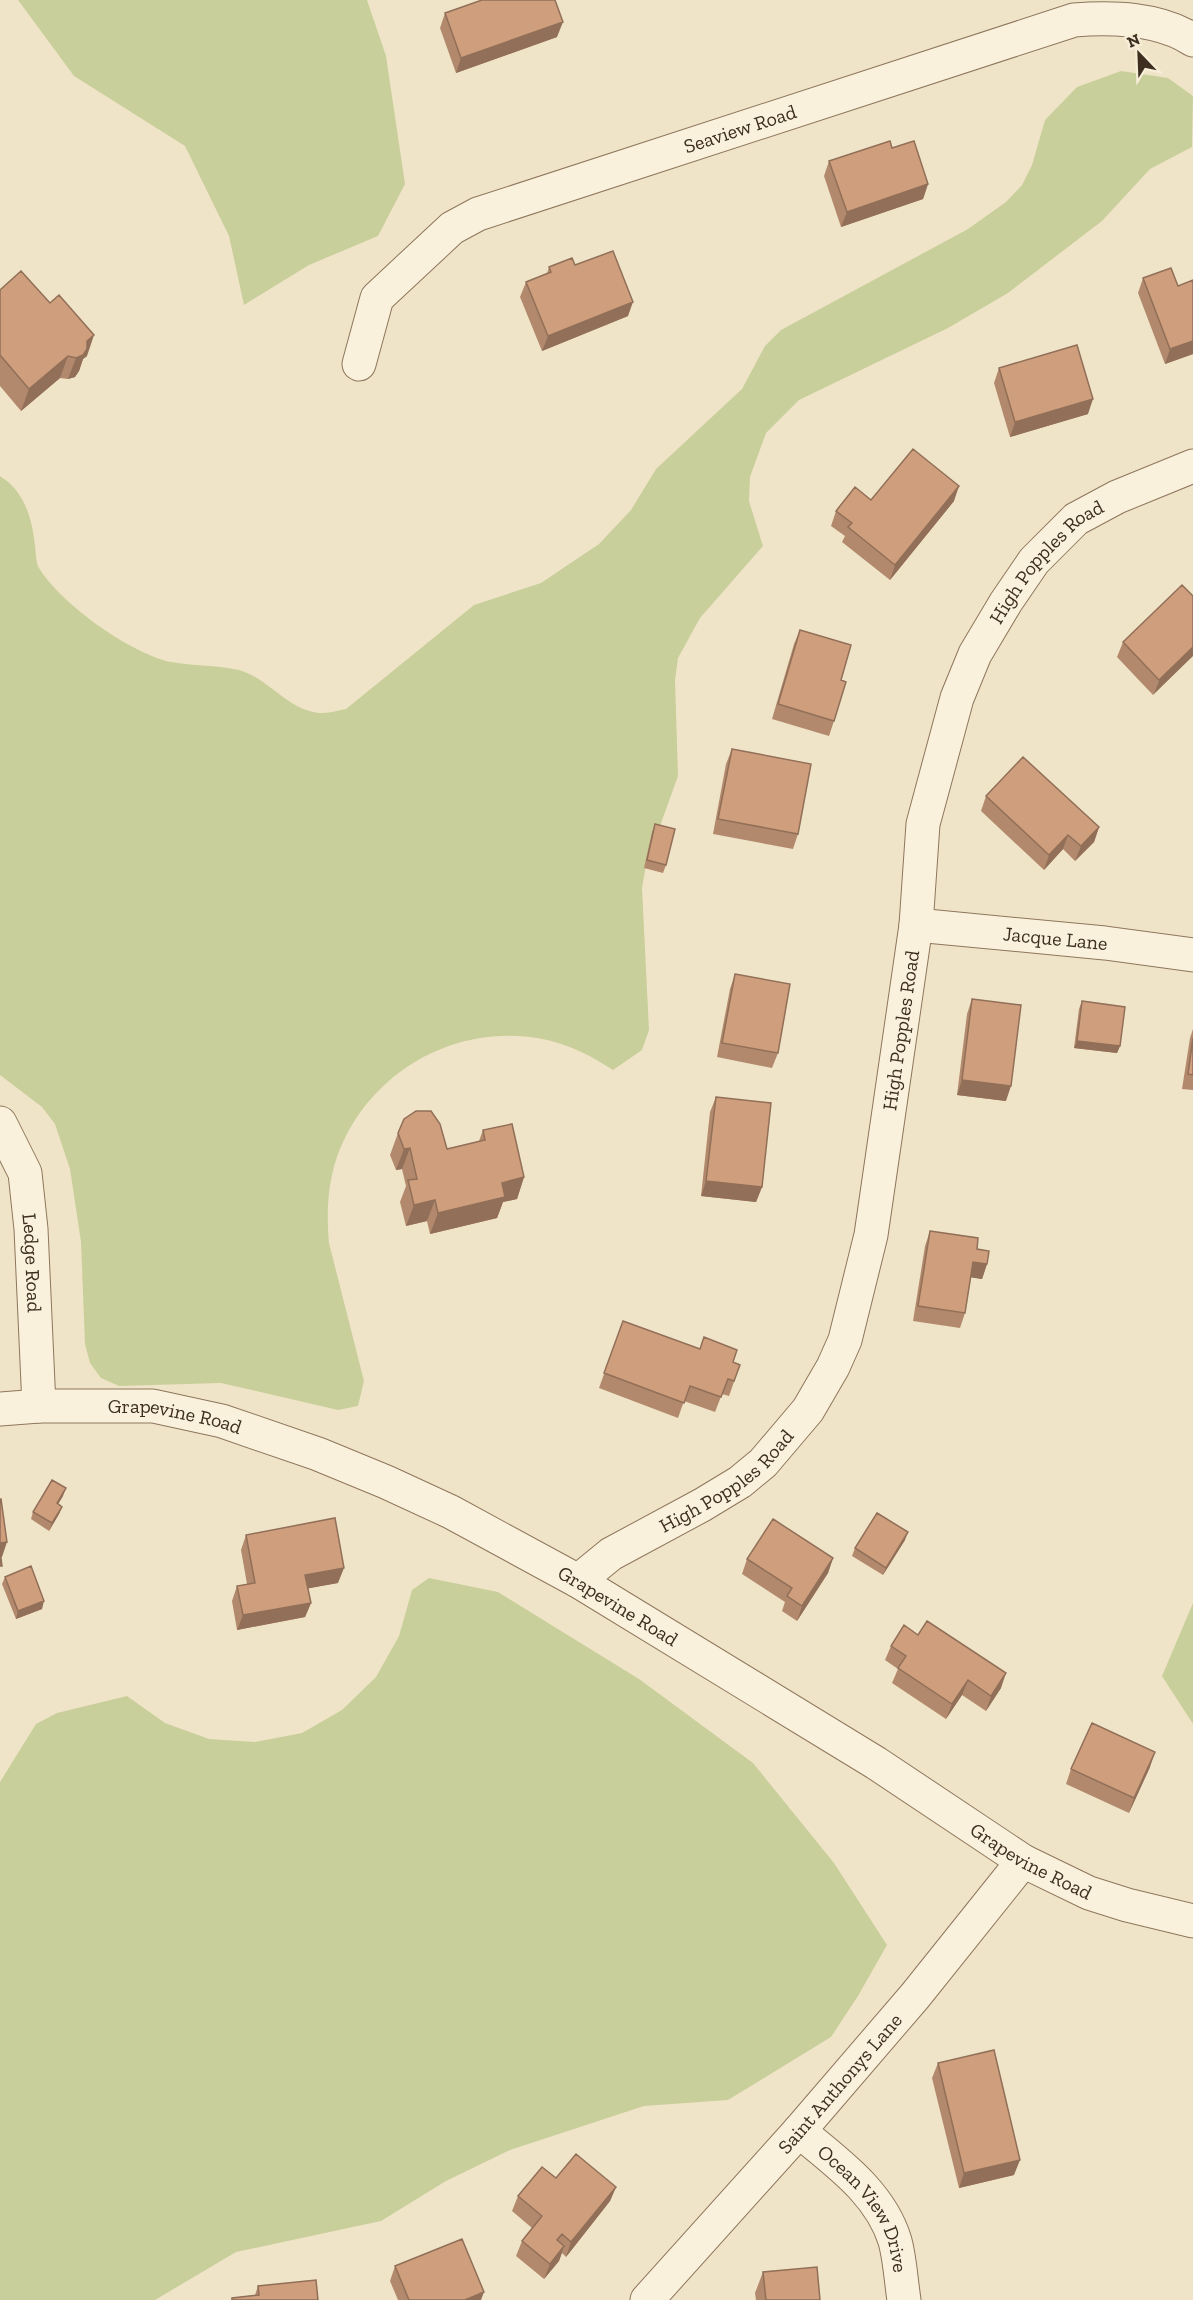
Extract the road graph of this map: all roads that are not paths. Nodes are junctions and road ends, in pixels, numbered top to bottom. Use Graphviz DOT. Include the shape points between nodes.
graph roads {
  1 [pos="1193,40"];
  2 [pos="360,363"];
  3 [pos="1193,466"];
  4 [pos="916,925"];
  5 [pos="1193,955"];
  6 [pos="0,1123"];
  7 [pos="39,1406"];
  8 [pos="0,1409"];
  9 [pos="578,1581"];
  10 [pos="1023,1861"];
  11 [pos="1193,1921"];
  12 [pos="799,2131"];
  13 [pos="647,2300"];
  14 [pos="904,2300"];
  1 -- 2 [label="street, Seaview Road" via="1183,33 1142,22 1108,17 1074,20 478,214 452,228 377,298"];
  3 -- 4 [label="street, High Popples Road" via="1076,519 1034,561 1000,610 975,654 957,698 923,824"];
  4 -- 5 [label="street, Jacque Lane"];
  4 -- 9 [label="street, High Popples Road" via="871,1235 845,1340 833,1367 786,1438 740,1482 611,1554"];
  6 -- 7 [label="street, Ledge Road" via="25,1173"];
  7 -- 8 [label="street, Grapevine Road"];
  7 -- 9 [label="street, Grapevine Road" via="153,1406 222,1421 318,1454 418,1497"];
  9 -- 10 [label="street, Grapevine Road" via="866,1757"];
  10 -- 11 [label="street, Grapevine Road" via="1089,1893"];
  10 -- 12 [label="street, Saint Anthonys Lane" via="915,1996"];
  12 -- 13 [label="street, Saint Anthonys Lane"];
  12 -- 14 [label="street, Ocean View Drive" via="859,2183 881,2209 896,2244"];
}
